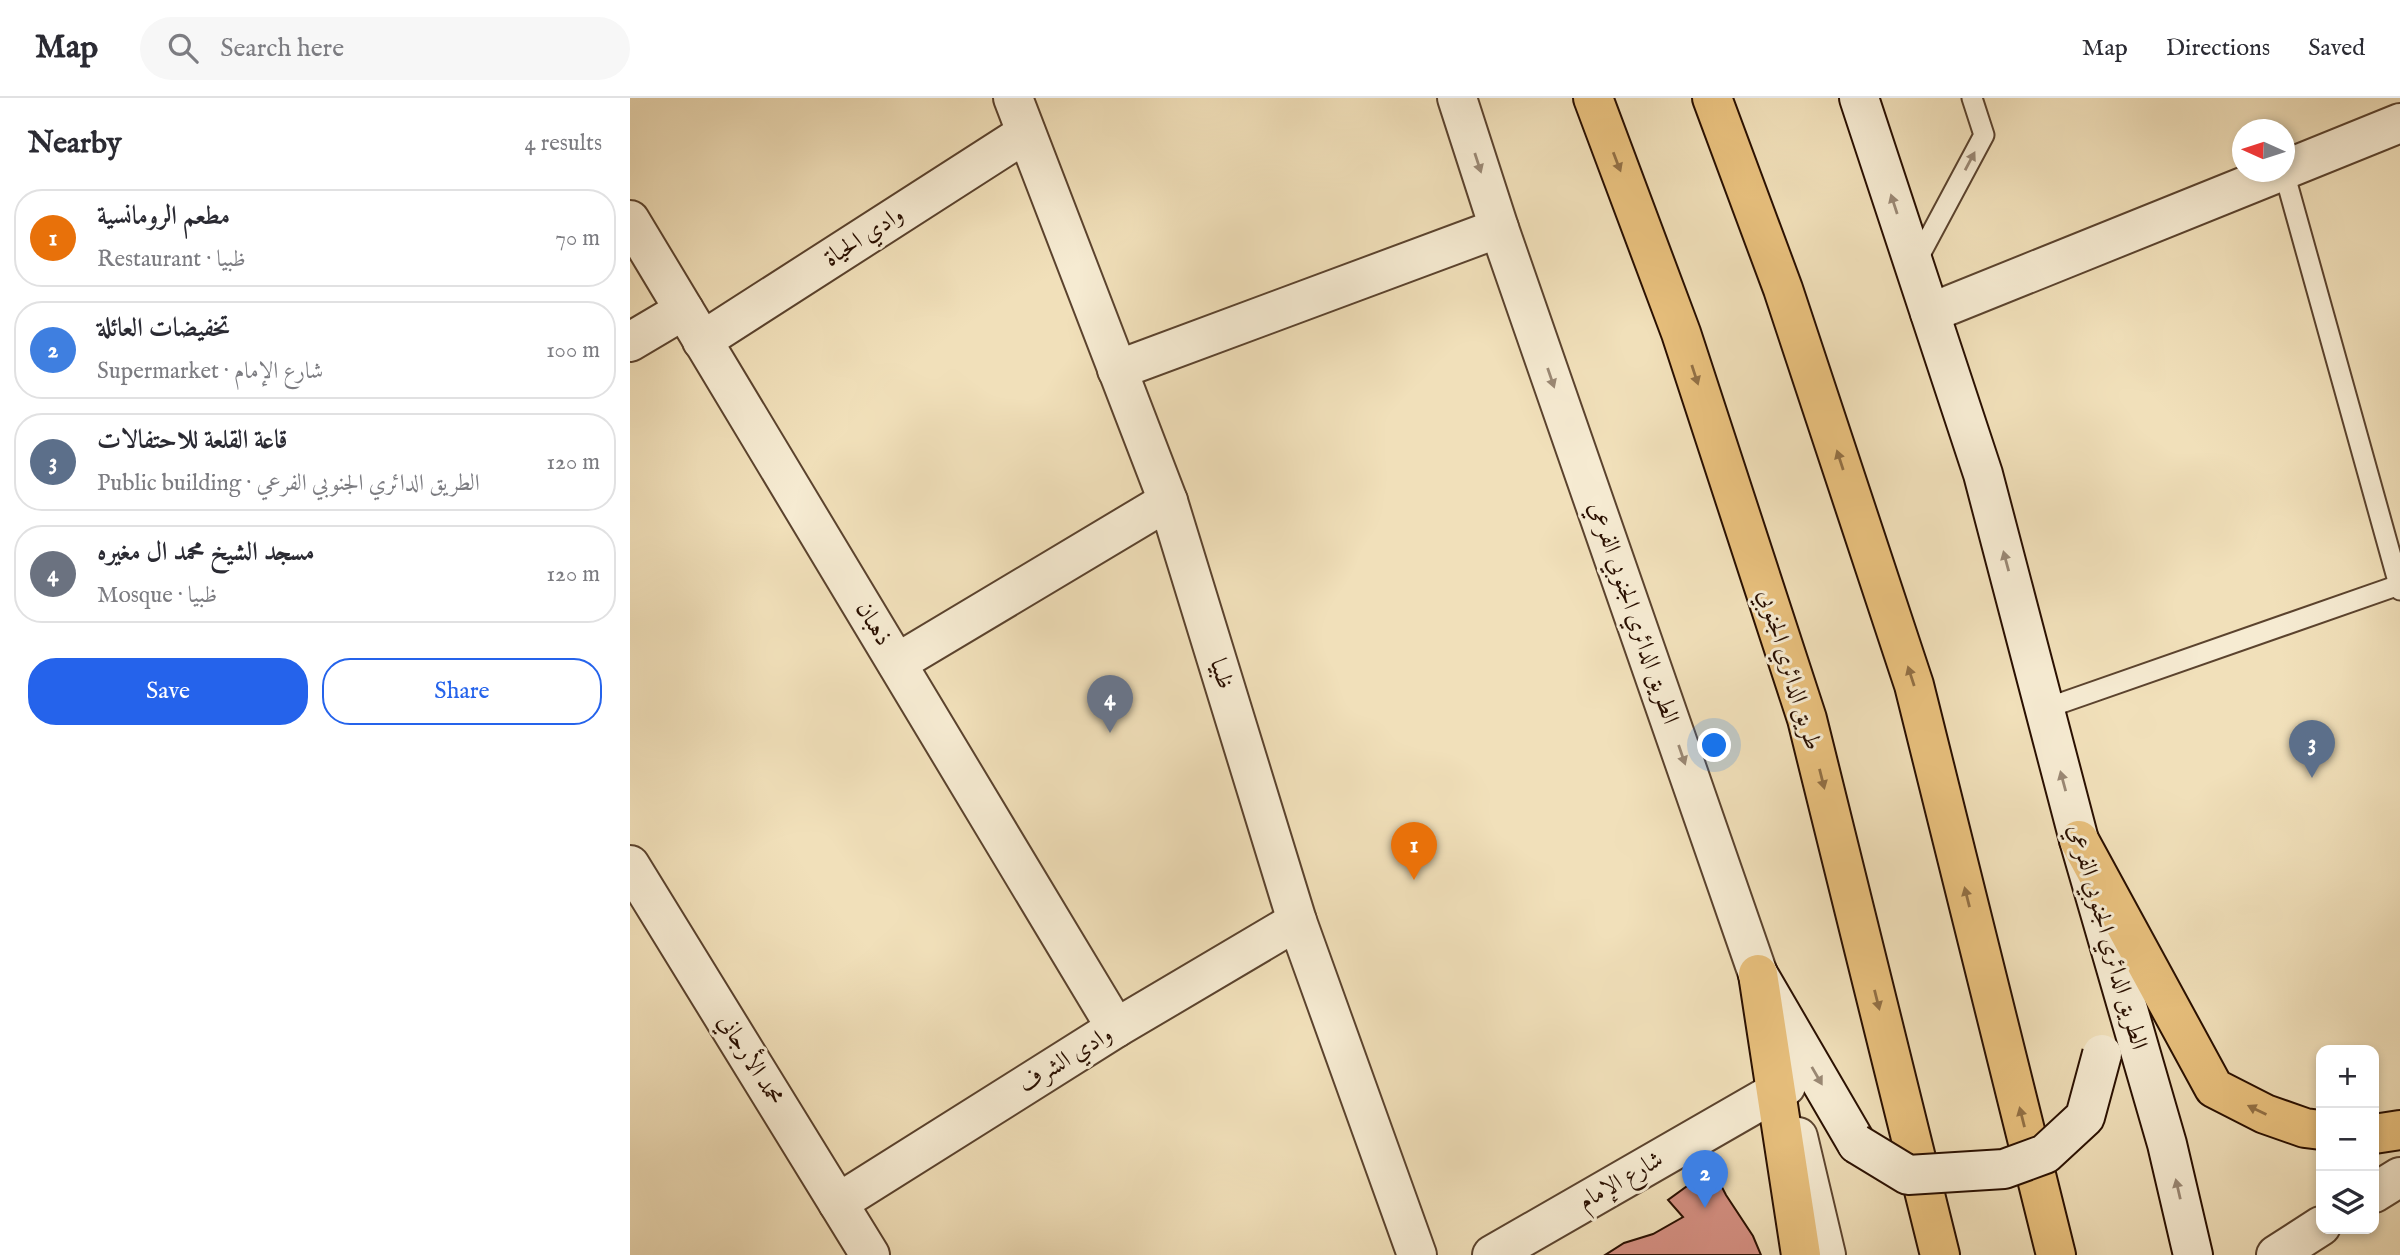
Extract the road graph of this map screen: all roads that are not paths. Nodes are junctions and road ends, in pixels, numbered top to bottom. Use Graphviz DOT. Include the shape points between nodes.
graph roads {
  1 [pos="1013,98"];
  2 [pos="1457,98"];
  3 [pos="1593,98"];
  4 [pos="1712,98"];
  5 [pos="1859,98"];
  6 [pos="1972,98"];
  7 [pos="2400,123"];
  8 [pos="1027,133"];
  9 [pos="2295,166"];
  10 [pos="2256,182"];
  11 [pos="2286,182"];
  12 [pos="630,220"];
  13 [pos="1499,228"];
  14 [pos="1914,265"];
  15 [pos="1930,313"];
  16 [pos="693,325"];
  17 [pos="630,342"];
  18 [pos="1117,370"];
  19 [pos="1168,501"];
  20 [pos="2399,587"];
  21 [pos="897,663"];
  22 [pos="2045,709"];
  23 [pos="2078,840"];
  24 [pos="630,865"];
  25 [pos="1297,921"];
  26 [pos="1758,974"];
  27 [pos="1116,1028"];
  28 [pos="1781,1089"];
  29 [pos="2316,1129"];
  30 [pos="2400,1130"];
  31 [pos="2379,1134"];
  32 [pos="2400,1177"];
  33 [pos="2379,1190"];
  34 [pos="838,1203"];
  35 [pos="2316,1229"];
  36 [pos="870,1255"];
  37 [pos="1417,1255"];
  38 [pos="1492,1255"];
  39 [pos="1801,1255"];
  40 [pos="1826,1255"];
  41 [pos="1940,1255"];
  42 [pos="2056,1255"];
  43 [pos="2193,1255"];
  44 [pos="2276,1255"];
  1 -- 8 [label="street, ظبيا"];
  2 -- 13 [label="street, الطريق الدائري الجنوبي الفرعي, one-way"];
  3 -- 41 [label="main road, طريق الدائري الجنوبي, one-way" via="1681,333 1807,719"];
  42 -- 4 [label="main road, one-way" via="1914,685 1783,289"];
  14 -- 5 [label="street, الطريق الدائري الجنوبي الفرعي, one-way"];
  14 -- 6 [label="lane, one-way" via="1984,135"];
  7 -- 9 [label="street"];
  8 -- 16 [label="street, وادي الحياة"];
  8 -- 18 [label="street, ظبيا"];
  10 -- 15 [label="street"];
  11 -- 20 [label="lane"];
  12 -- 16 [label="street, ذهبان"];
  13 -- 18 [label="street"];
  13 -- 26 [label="street, الطريق الدائري الجنوبي الفرعي, one-way"];
  14 -- 15 [label="street, الطريق الدائري الجنوبي الفرعي"];
  22 -- 15 [label="street, الطريق الدائري الجنوبي الفرعي, one-way" via="1983,474"];
  16 -- 17 [label="street, وادي الحياة"];
  16 -- 21 [label="street, ذهبان"];
  18 -- 19 [label="street, ظبيا"];
  19 -- 21 [label="street"];
  19 -- 25 [label="street, ظبيا"];
  20 -- 22 [label="lane"];
  21 -- 27 [label="street, ذهبان"];
  23 -- 22 [label="street, الطريق الدائري الجنوبي الفرعي, one-way"];
  26 -- 23 [label="street, الطريق الدائري الجنوبي الفرعي, one-way, bridge" via="1857,1144 1909,1175 2004,1169 2045,1154 2085,1117 2106,1020"];
  29 -- 23 [label="main road, one-way" via="2265,1114 2214,1088"];
  43 -- 23 [label="street, الطريق الدائري الجنوبي الفرعي, one-way" via="2167,1144"];
  24 -- 34 [label="street, محمد الأرجاني"];
  25 -- 27 [label="street, وادي الشرف"];
  25 -- 37 [label="street, ظبيا"];
  26 -- 28 [label="main road"];
  27 -- 34 [label="street, وادي الشرف"];
  28 -- 38 [label="street, شارع الإمام"];
  28 -- 39 [label="main road"];
  28 -- 40 [label="street"];
  30 -- 31 [label="main road"];
  32 -- 33 [label="street"];
  34 -- 36 [label="street, محمد الأرجاني"];
  35 -- 44 [label="street"];
}
